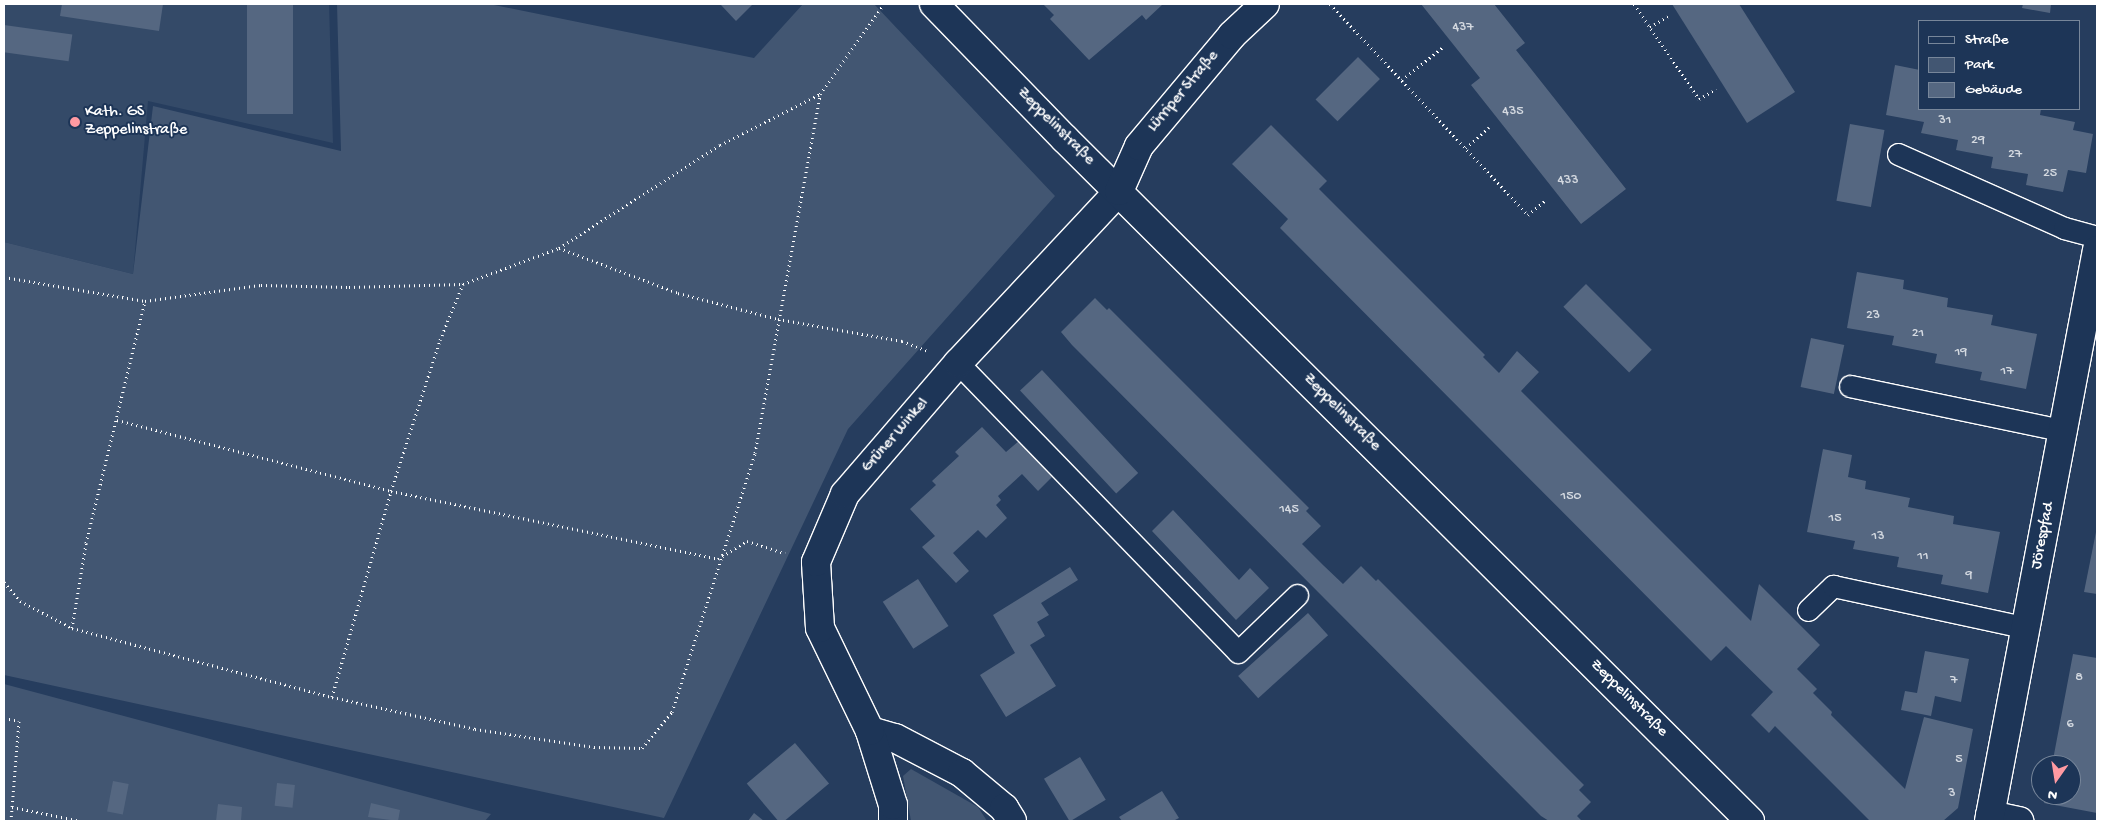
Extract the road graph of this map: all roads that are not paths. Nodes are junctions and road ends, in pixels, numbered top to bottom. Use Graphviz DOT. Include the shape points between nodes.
graph roads {
  1 [pos="934,4"];
  2 [pos="1264,4"];
  3 [pos="1898,154"];
  4 [pos="1118,190"];
  5 [pos="2097,237"];
  6 [pos="2097,250"];
  7 [pos="958,363"];
  8 [pos="1850,386"];
  9 [pos="2065,431"];
  10 [pos="1298,595"];
  11 [pos="1808,610"];
  12 [pos="2026,628"];
  13 [pos="870,731"];
  14 [pos="1989,818"];
  15 [pos="893,821"];
  16 [pos="1012,821"];
  17 [pos="1750,821"];
  18 [pos="2019,821"];
  1 -- 4 [label="street, Zeppelinstraße"];
  2 -- 4 [label="street, Lürriper Straße" via="1232,35 1139,146"];
  3 -- 5 [label="lane" via="2064,228"];
  4 -- 7 [label="street, Grüner Winkel"];
  4 -- 17 [label="street, Zeppelinstraße"];
  6 -- 9 [label="street, Jörespfad"];
  7 -- 10 [label="lane" via="1238,652"];
  7 -- 13 [label="street, Grüner Winkel" via="845,494 816,562 820,628"];
  8 -- 9 [label="lane"];
  9 -- 12 [label="street, Jörespfad"];
  11 -- 12 [label="lane" via="1833,586"];
  12 -- 14 [label="street, Jörespfad"];
  13 -- 15 [label="street, Grüner Winkel" via="893,805"];
  13 -- 16 [label="street" via="895,738 962,773 1004,808"];
  14 -- 18 [label="street"];
}
